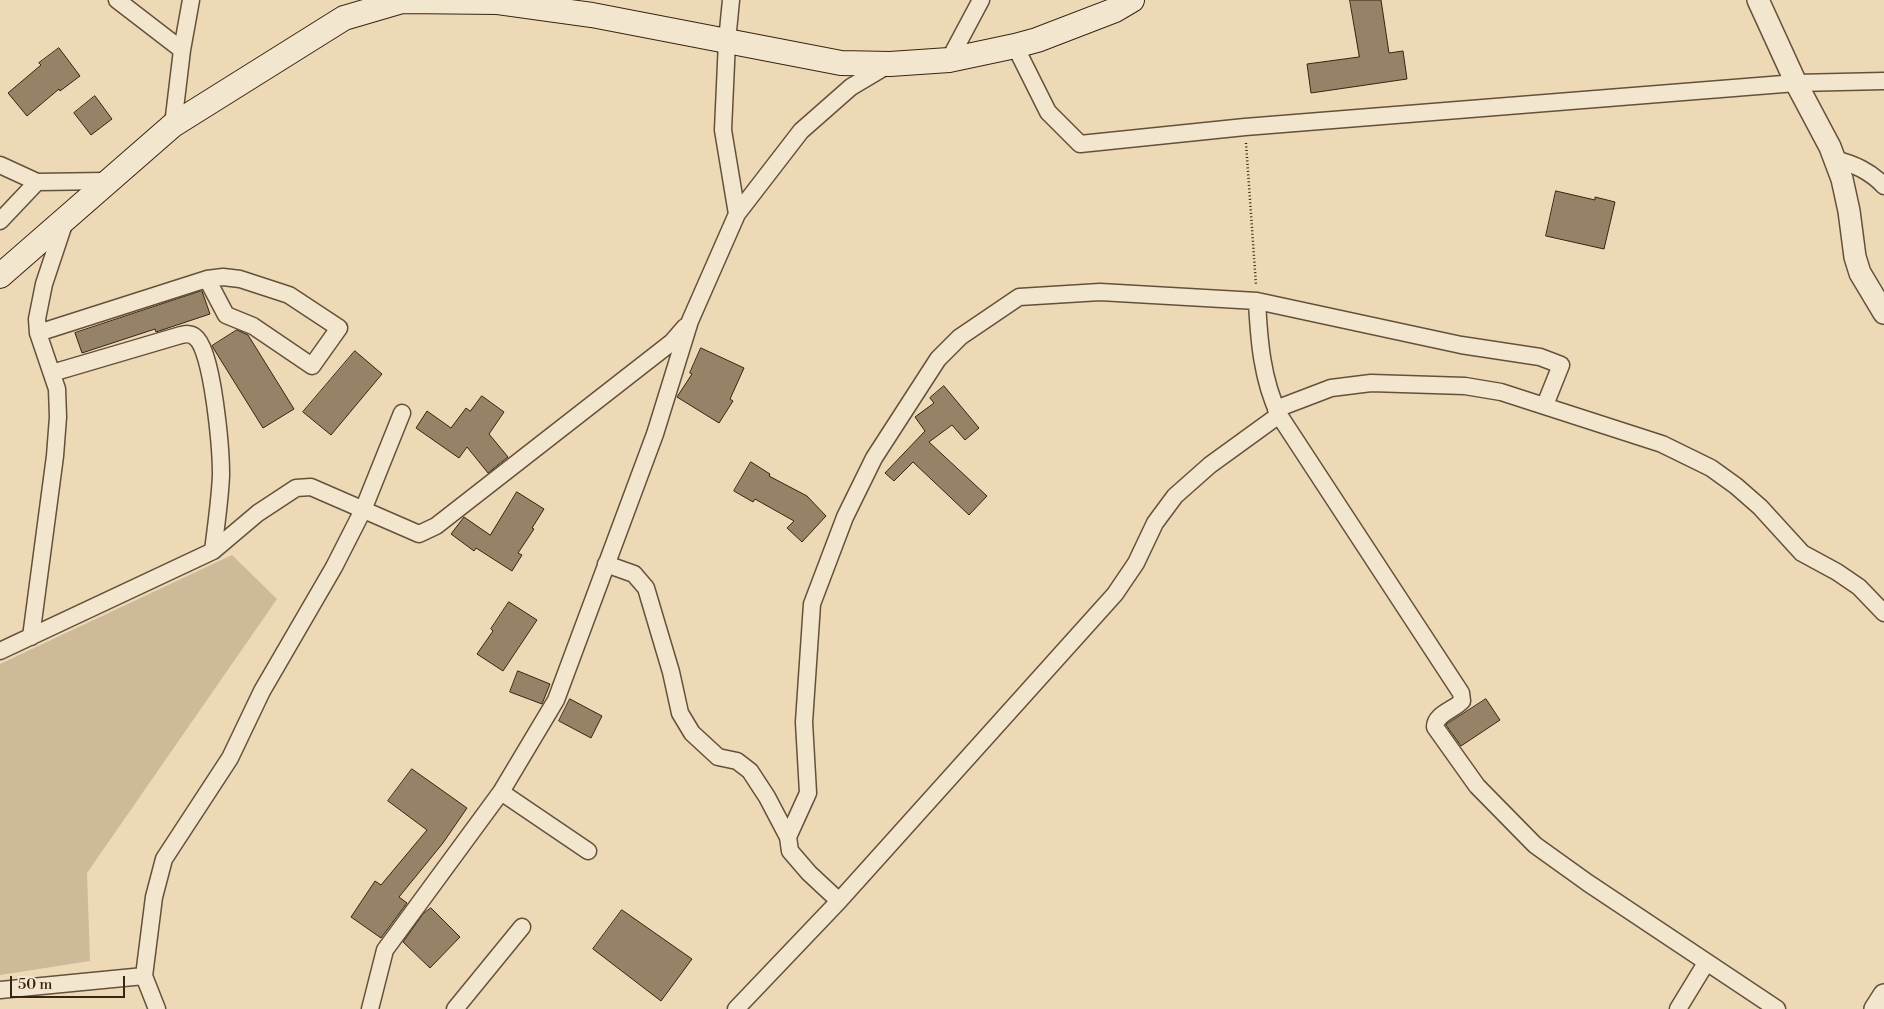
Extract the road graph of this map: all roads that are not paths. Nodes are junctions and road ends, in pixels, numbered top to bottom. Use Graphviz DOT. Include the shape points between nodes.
graph roads {
  1 [pos="117,0"];
  2 [pos="192,0"];
  3 [pos="402,0"];
  4 [pos="731,0"];
  5 [pos="981,0"];
  6 [pos="1132,0"];
  7 [pos="1758,0"];
  8 [pos="727,41"];
  9 [pos="1015,46"];
  10 [pos="182,50"];
  11 [pos="949,60"];
  12 [pos="890,64"];
  13 [pos="1884,81"];
  14 [pos="1796,83"];
  15 [pos="173,124"];
  16 [pos="1834,160"];
  17 [pos="0,165"];
  18 [pos="107,180"];
  19 [pos="37,182"];
  20 [pos="1884,186"];
  21 [pos="737,214"];
  22 [pos="66,216"];
  23 [pos="0,221"];
  24 [pos="0,276"];
  25 [pos="207,279"];
  26 [pos="1257,301"];
  27 [pos="1884,313"];
  28 [pos="690,321"];
  29 [pos="38,332"];
  30 [pos="52,374"];
  31 [pos="1545,405"];
  32 [pos="1277,412"];
  33 [pos="402,413"];
  34 [pos="362,510"];
  35 [pos="214,551"];
  36 [pos="606,564"];
  37 [pos="1884,613"];
  38 [pos="31,637"];
  39 [pos="0,651"];
  40 [pos="501,792"];
  41 [pos="788,837"];
  42 [pos="588,851"];
  43 [pos="839,901"];
  44 [pos="522,928"];
  45 [pos="1706,963"];
  46 [pos="144,976"];
  47 [pos="0,990"];
  48 [pos="1884,995"];
  49 [pos="157,1009"];
  50 [pos="370,1009"];
  51 [pos="455,1009"];
  52 [pos="736,1009"];
  53 [pos="1678,1009"];
  54 [pos="1777,1009"];
  55 [pos="1876,1009"];
  1 -- 10 [label="street"];
  2 -- 10 [label="street"];
  3 -- 8 [label="main road" via="508,4 592,15"];
  3 -- 15 [label="main road" via="344,18"];
  4 -- 8 [label="street"];
  5 -- 11 [label="street"];
  6 -- 9 [label="main road" via="1114,10"];
  7 -- 14 [label="street"];
  8 -- 12 [label="main road" via="841,63"];
  8 -- 21 [label="street" via="723,130"];
  9 -- 11 [label="main road"];
  9 -- 14 [label="street" via="1048,112 1080,144 1245,127"];
  10 -- 15 [label="street"];
  11 -- 12 [label="main road"];
  12 -- 21 [label="street" via="851,87 801,131"];
  13 -- 14 [label="street"];
  14 -- 16 [label="street"];
  15 -- 18 [label="main road"];
  16 -- 20 [label="street" via="1852,163"];
  16 -- 27 [label="street" via="1842,179 1860,273"];
  17 -- 19 [label="street"];
  18 -- 19 [label="street"];
  18 -- 22 [label="main road"];
  19 -- 23 [label="street"];
  21 -- 28 [label="street"];
  22 -- 24 [label="main road"];
  22 -- 29 [label="street" via="39,306"];
  25 -- 25 [label="street" via="240,278 289,295 339,328 312,366 253,326 226,314"];
  25 -- 29 [label="street"];
  26 -- 31 [label="street" via="1461,345 1540,357 1561,364"];
  26 -- 32 [label="street" via="1261,360"];
  26 -- 41 [label="street" via="1100,292 1019,297 960,336 938,359 874,458 845,517 812,604 804,722 808,793"];
  28 -- 34 [label="street" via="672,342 436,526 419,534"];
  28 -- 36 [label="street" via="654,434"];
  29 -- 30 [label="street"];
  30 -- 35 [label="street" via="181,335 196,337 207,358 217,420 220,475"];
  30 -- 38 [label="street" via="57,389 55,456"];
  31 -- 32 [label="street" via="1465,386 1371,383 1331,388"];
  31 -- 37 [label="street" via="1662,444 1711,468 1760,507 1802,553 1859,588"];
  32 -- 43 [label="street" via="1175,496 1155,523 1136,563 1115,594"];
  32 -- 45 [label="street" via="1461,693 1462,701 1439,718 1435,727 1477,786 1535,845"];
  33 -- 34 [label="street"];
  34 -- 35 [label="street" via="311,486 296,488 258,513"];
  34 -- 46 [label="street" via="334,567 262,691 230,758 164,859 154,897"];
  35 -- 38 [label="street"];
  36 -- 40 [label="street" via="556,700"];
  36 -- 41 [label="street" via="634,574 646,588 680,713 692,733 718,757 736,761 750,771"];
  38 -- 39 [label="street"];
  40 -- 42 [label="street"];
  40 -- 50 [label="street" via="385,950"];
  41 -- 43 [label="street" via="790,851"];
  43 -- 52 [label="street"];
  44 -- 51 [label="street"];
  45 -- 53 [label="street"];
  45 -- 54 [label="street"];
  46 -- 47 [label="street"];
  46 -- 49 [label="street"];
  48 -- 55 [label="street"];
}
